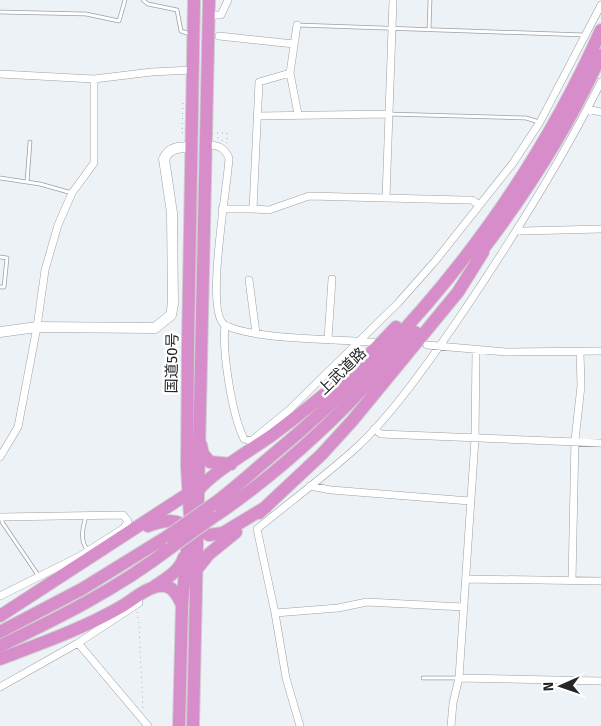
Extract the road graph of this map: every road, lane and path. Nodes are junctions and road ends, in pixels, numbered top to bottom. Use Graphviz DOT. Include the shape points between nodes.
graph roads {
  1 [pos="125,0"];
  2 [pos="144,0"];
  3 [pos="194,0"];
  4 [pos="209,0"];
  5 [pos="228,0"];
  6 [pos="393,0"];
  7 [pos="430,0"];
  8 [pos="601,5"];
  9 [pos="0,12"];
  10 [pos="209,15"];
  11 [pos="297,25"];
  12 [pos="392,29"];
  13 [pos="429,30"];
  14 [pos="601,30"];
  15 [pos="194,34"];
  16 [pos="219,36"];
  17 [pos="586,36"];
  18 [pos="294,44"];
  19 [pos="601,55"];
  20 [pos="192,70"];
  21 [pos="290,73"];
  22 [pos="0,74"];
  23 [pos="94,79"];
  24 [pos="601,82"];
  25 [pos="183,103"];
  26 [pos="587,109"];
  27 [pos="601,112"];
  28 [pos="298,114"];
  29 [pos="389,114"];
  30 [pos="257,116"];
  31 [pos="540,122"];
  32 [pos="212,141"];
  33 [pos="30,142"];
  34 [pos="192,147"];
  35 [pos="0,178"];
  36 [pos="27,182"];
  37 [pos="72,193"];
  38 [pos="386,198"];
  39 [pos="478,204"];
  40 [pos="501,206"];
  41 [pos="222,209"];
  42 [pos="253,209"];
  43 [pos="518,229"];
  44 [pos="601,230"];
  45 [pos="492,237"];
  46 [pos="0,257"];
  47 [pos="332,279"];
  48 [pos="249,280"];
  49 [pos="0,287"];
  50 [pos="224,325"];
  51 [pos="37,327"];
  52 [pos="0,332"];
  53 [pos="256,333"];
  54 [pos="328,339"];
  55 [pos="359,341"];
  56 [pos="372,342"];
  57 [pos="426,345"];
  58 [pos="439,347"];
  59 [pos="476,350"];
  60 [pos="601,351"];
  61 [pos="580,352"];
  62 [pos="374,429"];
  63 [pos="475,439"];
  64 [pos="200,440"];
  65 [pos="575,440"];
  66 [pos="601,443"];
  67 [pos="0,458"];
  68 [pos="231,464"];
  69 [pos="310,486"];
  70 [pos="194,490"];
  71 [pos="470,501"];
  72 [pos="266,507"];
  73 [pos="86,515"];
  74 [pos="1,517"];
  75 [pos="192,532"];
  76 [pos="123,536"];
  77 [pos="91,553"];
  78 [pos="197,569"];
  79 [pos="39,578"];
  80 [pos="466,579"];
  81 [pos="572,580"];
  82 [pos="601,581"];
  83 [pos="154,587"];
  84 [pos="0,596"];
  85 [pos="136,602"];
  86 [pos="182,605"];
  87 [pos="463,607"];
  88 [pos="275,613"];
  89 [pos="0,616"];
  90 [pos="0,632"];
  91 [pos="78,644"];
  92 [pos="0,646"];
  93 [pos="0,659"];
  94 [pos="423,678"];
  95 [pos="459,678"];
  96 [pos="601,681"];
  97 [pos="0,687"];
  98 [pos="141,718"];
  99 [pos="148,726"];
  100 [pos="179,726"];
  101 [pos="193,726"];
  102 [pos="300,726"];
  103 [pos="451,726"];
  1 -- 9 [label="lane" via="119,21 86,14"];
  2 -- 15 [label="lane" via="148,4 177,10 181,31"];
  3 -- 15 [label="highway, 国道50号"];
  4 -- 10 [label="highway, 国道50号"];
  5 -- 10 [label="street" via="221,15"];
  6 -- 12 [label="street"];
  7 -- 13 [label="lane"];
  8 -- 17 [label="street"];
  10 -- 32 [label="highway, 国道50号"];
  11 -- 12 [label="lane"];
  11 -- 18 [label="street"];
  12 -- 13 [label="lane"];
  12 -- 29 [label="street"];
  13 -- 17 [label="lane"];
  14 -- 40 [label="highway, 上武道路" via="559,112"];
  15 -- 20 [label="highway, 国道50号"];
  16 -- 18 [label="street"];
  17 -- 31 [label="street"];
  18 -- 21 [label="street"];
  19 -- 45 [label="highway, 上武道路" via="554,144"];
  20 -- 23 [label="street"];
  20 -- 34 [label="highway, 国道50号"];
  21 -- 28 [label="street"];
  21 -- 30 [label="street" via="259,82"];
  22 -- 23 [label="street"];
  23 -- 37 [label="street" via="94,163"];
  24 -- 26 [label="street"];
  25 -- 32 [label="path, bridge" via="182,133 227,133 227,143"];
  26 -- 27 [label="street"];
  26 -- 43 [label="street"];
  28 -- 29 [label="street"];
  28 -- 30 [label="street"];
  29 -- 31 [label="lane" via="526,118"];
  29 -- 38 [label="street"];
  30 -- 42 [label="street"];
  31 -- 39 [label="street" via="513,163"];
  32 -- 41 [label="street" via="226,151 229,158"];
  32 -- 64 [label="highway, 国道50号"];
  33 -- 36 [label="lane"];
  34 -- 51 [label="street" via="170,150 164,159 172,213 174,279 171,315 154,328"];
  34 -- 70 [label="highway, 国道50号" via="187,467"];
  35 -- 36 [label="lane"];
  36 -- 37 [label="lane"];
  37 -- 51 [label="street" via="58,225 45,270"];
  38 -- 39 [label="street" via="472,200"];
  38 -- 42 [label="street" via="309,196 269,210"];
  39 -- 55 [label="street" via="429,267"];
  40 -- 68 [label="highway" via="452,268 390,334 322,395"];
  40 -- 90 [label="highway, 上武道路, bridge" via="456,271 402,334 310,424 212,505 168,536 82,589"];
  41 -- 42 [label="street"];
  41 -- 50 [label="street" via="216,308"];
  43 -- 44 [label="street"];
  43 -- 58 [label="street"];
  45 -- 72 [label="highway" via="458,292 400,364 322,454"];
  45 -- 92 [label="highway, 上武道路, bridge" via="434,310 348,406 285,464 151,563 64,615"];
  46 -- 49 [label="lane" via="7,258 4,288"];
  47 -- 54 [label="street"];
  48 -- 53 [label="street"];
  50 -- 53 [label="street"];
  50 -- 55 [label="street" via="223,339 237,420 248,442 283,416"];
  51 -- 52 [label="street"];
  51 -- 67 [label="street" via="18,427"];
  53 -- 54 [label="street"];
  54 -- 55 [label="street"];
  55 -- 56 [label="street"];
  57 -- 58 [label="street"];
  58 -- 59 [label="street"];
  58 -- 62 [label="street"];
  59 -- 61 [label="street"];
  59 -- 63 [label="street"];
  60 -- 61 [label="street"];
  61 -- 65 [label="street" via="580,406"];
  62 -- 63 [label="street" via="381,434"];
  62 -- 69 [label="street"];
  63 -- 65 [label="street"];
  63 -- 71 [label="street"];
  64 -- 68 [label="highway" via="203,454 210,462"];
  64 -- 70 [label="highway, 国道50号"];
  65 -- 66 [label="street"];
  65 -- 81 [label="street"];
  68 -- 70 [label="highway"];
  69 -- 71 [label="street"];
  69 -- 88 [label="street" via="256,531"];
  70 -- 75 [label="highway, 国道50号"];
  70 -- 76 [label="highway"];
  71 -- 80 [label="street"];
  72 -- 75 [label="highway" via="219,534"];
  72 -- 78 [label="highway" via="209,554"];
  73 -- 74 [label="street"];
  73 -- 77 [label="lane" via="82,541"];
  73 -- 77 [label="street" via="123,515 128,521 124,528"];
  74 -- 79 [label="lane"];
  75 -- 76 [label="highway" via="179,523 166,520 128,537"];
  75 -- 78 [label="highway, 国道50号"];
  75 -- 83 [label="highway" via="182,564 174,574"];
  75 -- 86 [label="highway, 国道50号"];
  76 -- 77 [label="highway"];
  77 -- 79 [label="street"];
  77 -- 89 [label="highway"];
  78 -- 101 [label="highway, 国道50号"];
  79 -- 84 [label="street"];
  80 -- 81 [label="street"];
  80 -- 87 [label="street"];
  81 -- 82 [label="street"];
  83 -- 85 [label="highway"];
  83 -- 86 [label="highway" via="170,588"];
  85 -- 91 [label="street"];
  85 -- 93 [label="highway"];
  85 -- 98 [label="path"];
  86 -- 100 [label="highway, 国道50号"];
  87 -- 88 [label="street" via="367,602 338,608"];
  87 -- 95 [label="street"];
  88 -- 102 [label="street" via="286,678"];
  91 -- 97 [label="street"];
  91 -- 98 [label="street"];
  94 -- 95 [label="lane"];
  95 -- 96 [label="street"];
  95 -- 103 [label="street"];
  98 -- 99 [label="street"];
}
